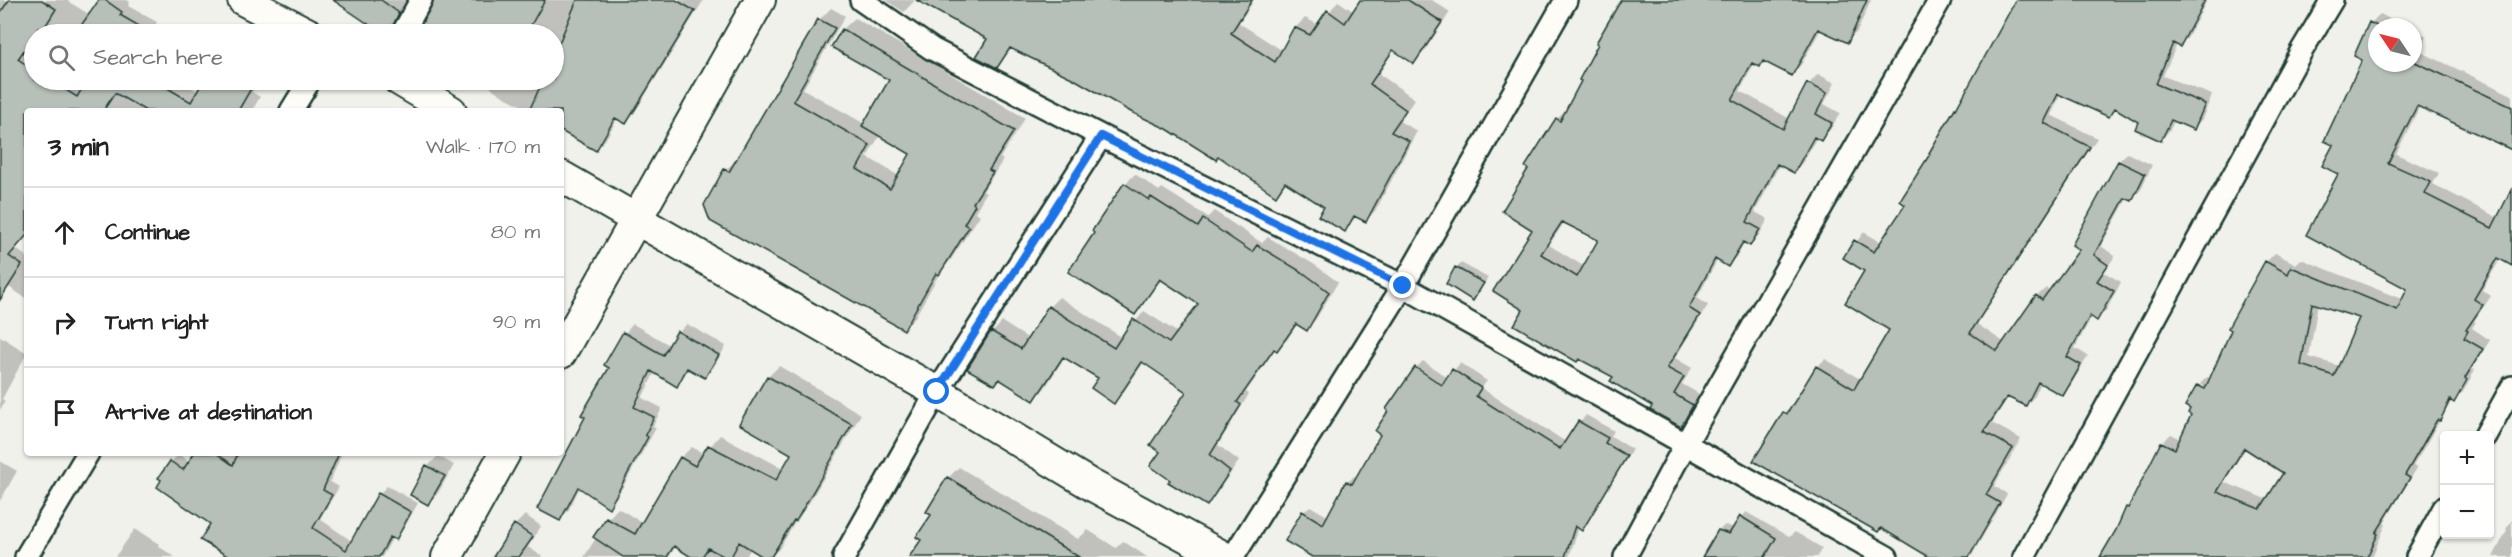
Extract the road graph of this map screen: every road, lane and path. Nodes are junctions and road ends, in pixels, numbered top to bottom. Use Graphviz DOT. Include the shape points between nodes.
graph roads {
  1 [pos="243,0"];
  2 [pos="421,0"];
  3 [pos="760,0"];
  4 [pos="861,0"];
  5 [pos="1566,0"];
  6 [pos="1940,0"];
  7 [pos="2332,0"];
  8 [pos="290,24"];
  9 [pos="408,24"];
  10 [pos="304,90"];
  11 [pos="416,90"];
  12 [pos="293,108"];
  13 [pos="446,108"];
  14 [pos="1101,136"];
  15 [pos="564,178"];
  16 [pos="635,221"];
  17 [pos="1403,286"];
  18 [pos="564,348"];
  19 [pos="2512,387"];
  20 [pos="937,392"];
  21 [pos="2487,431"];
  22 [pos="1685,445"];
  23 [pos="86,456"];
  24 [pos="503,456"];
  25 [pos="2440,517"];
  26 [pos="26,557"];
  27 [pos="447,557"];
  28 [pos="844,557"];
  29 [pos="1224,557"];
  30 [pos="1233,557"];
  31 [pos="1625,557"];
  32 [pos="1887,557"];
  33 [pos="2024,557"];
  34 [pos="2417,557"];
  1 -- 8 [label="main road"];
  2 -- 9 [label="street"];
  3 -- 16 [label="main road"];
  4 -- 14 [label="street" via="932,49"];
  5 -- 17 [label="street"];
  6 -- 22 [label="street"];
  7 -- 33 [label="street"];
  10 -- 12 [label="street"];
  11 -- 13 [label="main road"];
  14 -- 17 [label="street"];
  14 -- 20 [label="street"];
  15 -- 16 [label="main road"];
  16 -- 18 [label="main road"];
  16 -- 20 [label="main road"];
  17 -- 22 [label="street"];
  17 -- 30 [label="street"];
  19 -- 21 [label="street"];
  20 -- 28 [label="street"];
  20 -- 29 [label="main road" via="1093,486"];
  22 -- 31 [label="street"];
  22 -- 32 [label="street"];
  23 -- 26 [label="street"];
  24 -- 27 [label="main road"];
  25 -- 34 [label="street"];
}
